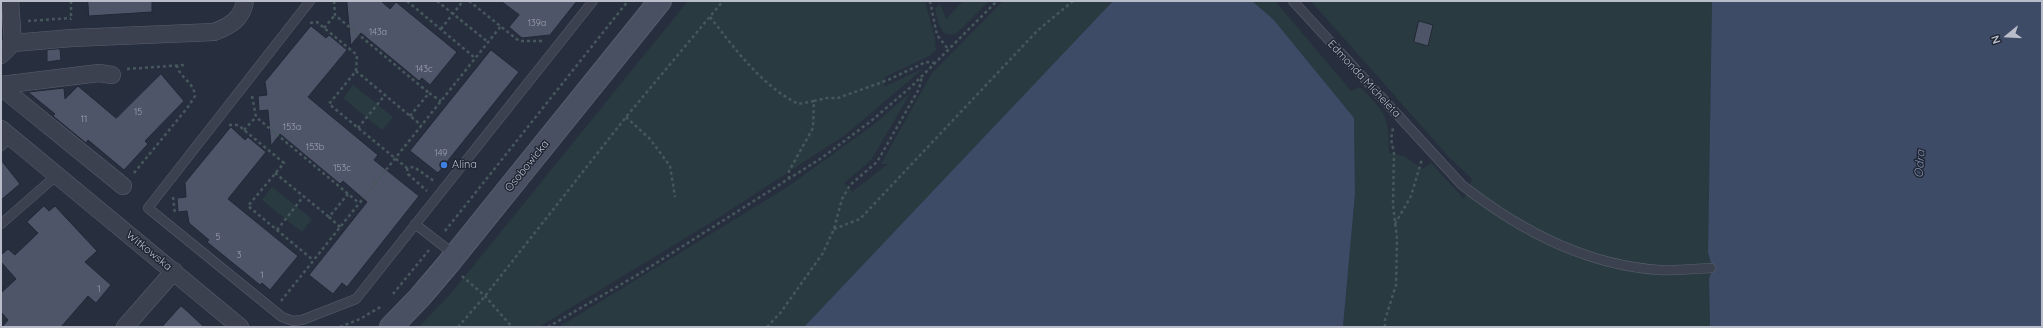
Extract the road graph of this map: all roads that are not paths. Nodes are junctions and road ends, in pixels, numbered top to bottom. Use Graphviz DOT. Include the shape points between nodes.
graph roads {
  1 [pos="10,1"];
  2 [pos="245,1"];
  3 [pos="310,1"];
  4 [pos="593,1"];
  5 [pos="660,1"];
  6 [pos="1293,1"];
  7 [pos="13,43"];
  8 [pos="1,55"];
  9 [pos="112,75"];
  10 [pos="1,86"];
  11 [pos="4,137"];
  12 [pos="57,175"];
  13 [pos="123,186"];
  14 [pos="1,224"];
  15 [pos="415,224"];
  16 [pos="452,260"];
  17 [pos="1711,268"];
  18 [pos="174,271"];
  19 [pos="125,327"];
  20 [pos="240,327"];
  21 [pos="391,327"];
  1 -- 7 [label="street"];
  2 -- 7 [label="street" via="237,20 214,32"];
  3 -- 15 [label="lane" via="148,208 273,310 293,321 356,299"];
  4 -- 15 [label="lane"];
  5 -- 16 [label="street, Osobowicka"];
  6 -- 17 [label="lane, Edmonda Micheleta" via="1462,185 1490,207 1558,244 1616,263 1659,270"];
  7 -- 8 [label="street"];
  9 -- 10 [label="street" via="99,74"];
  10 -- 13 [label="street"];
  11 -- 12 [label="street, Witkowska"];
  12 -- 14 [label="lane"];
  12 -- 18 [label="street, Witkowska"];
  15 -- 16 [label="lane" via="437,241"];
  16 -- 21 [label="street, Osobowicka"];
  18 -- 19 [label="street"];
  18 -- 20 [label="street, Witkowska"];
}
